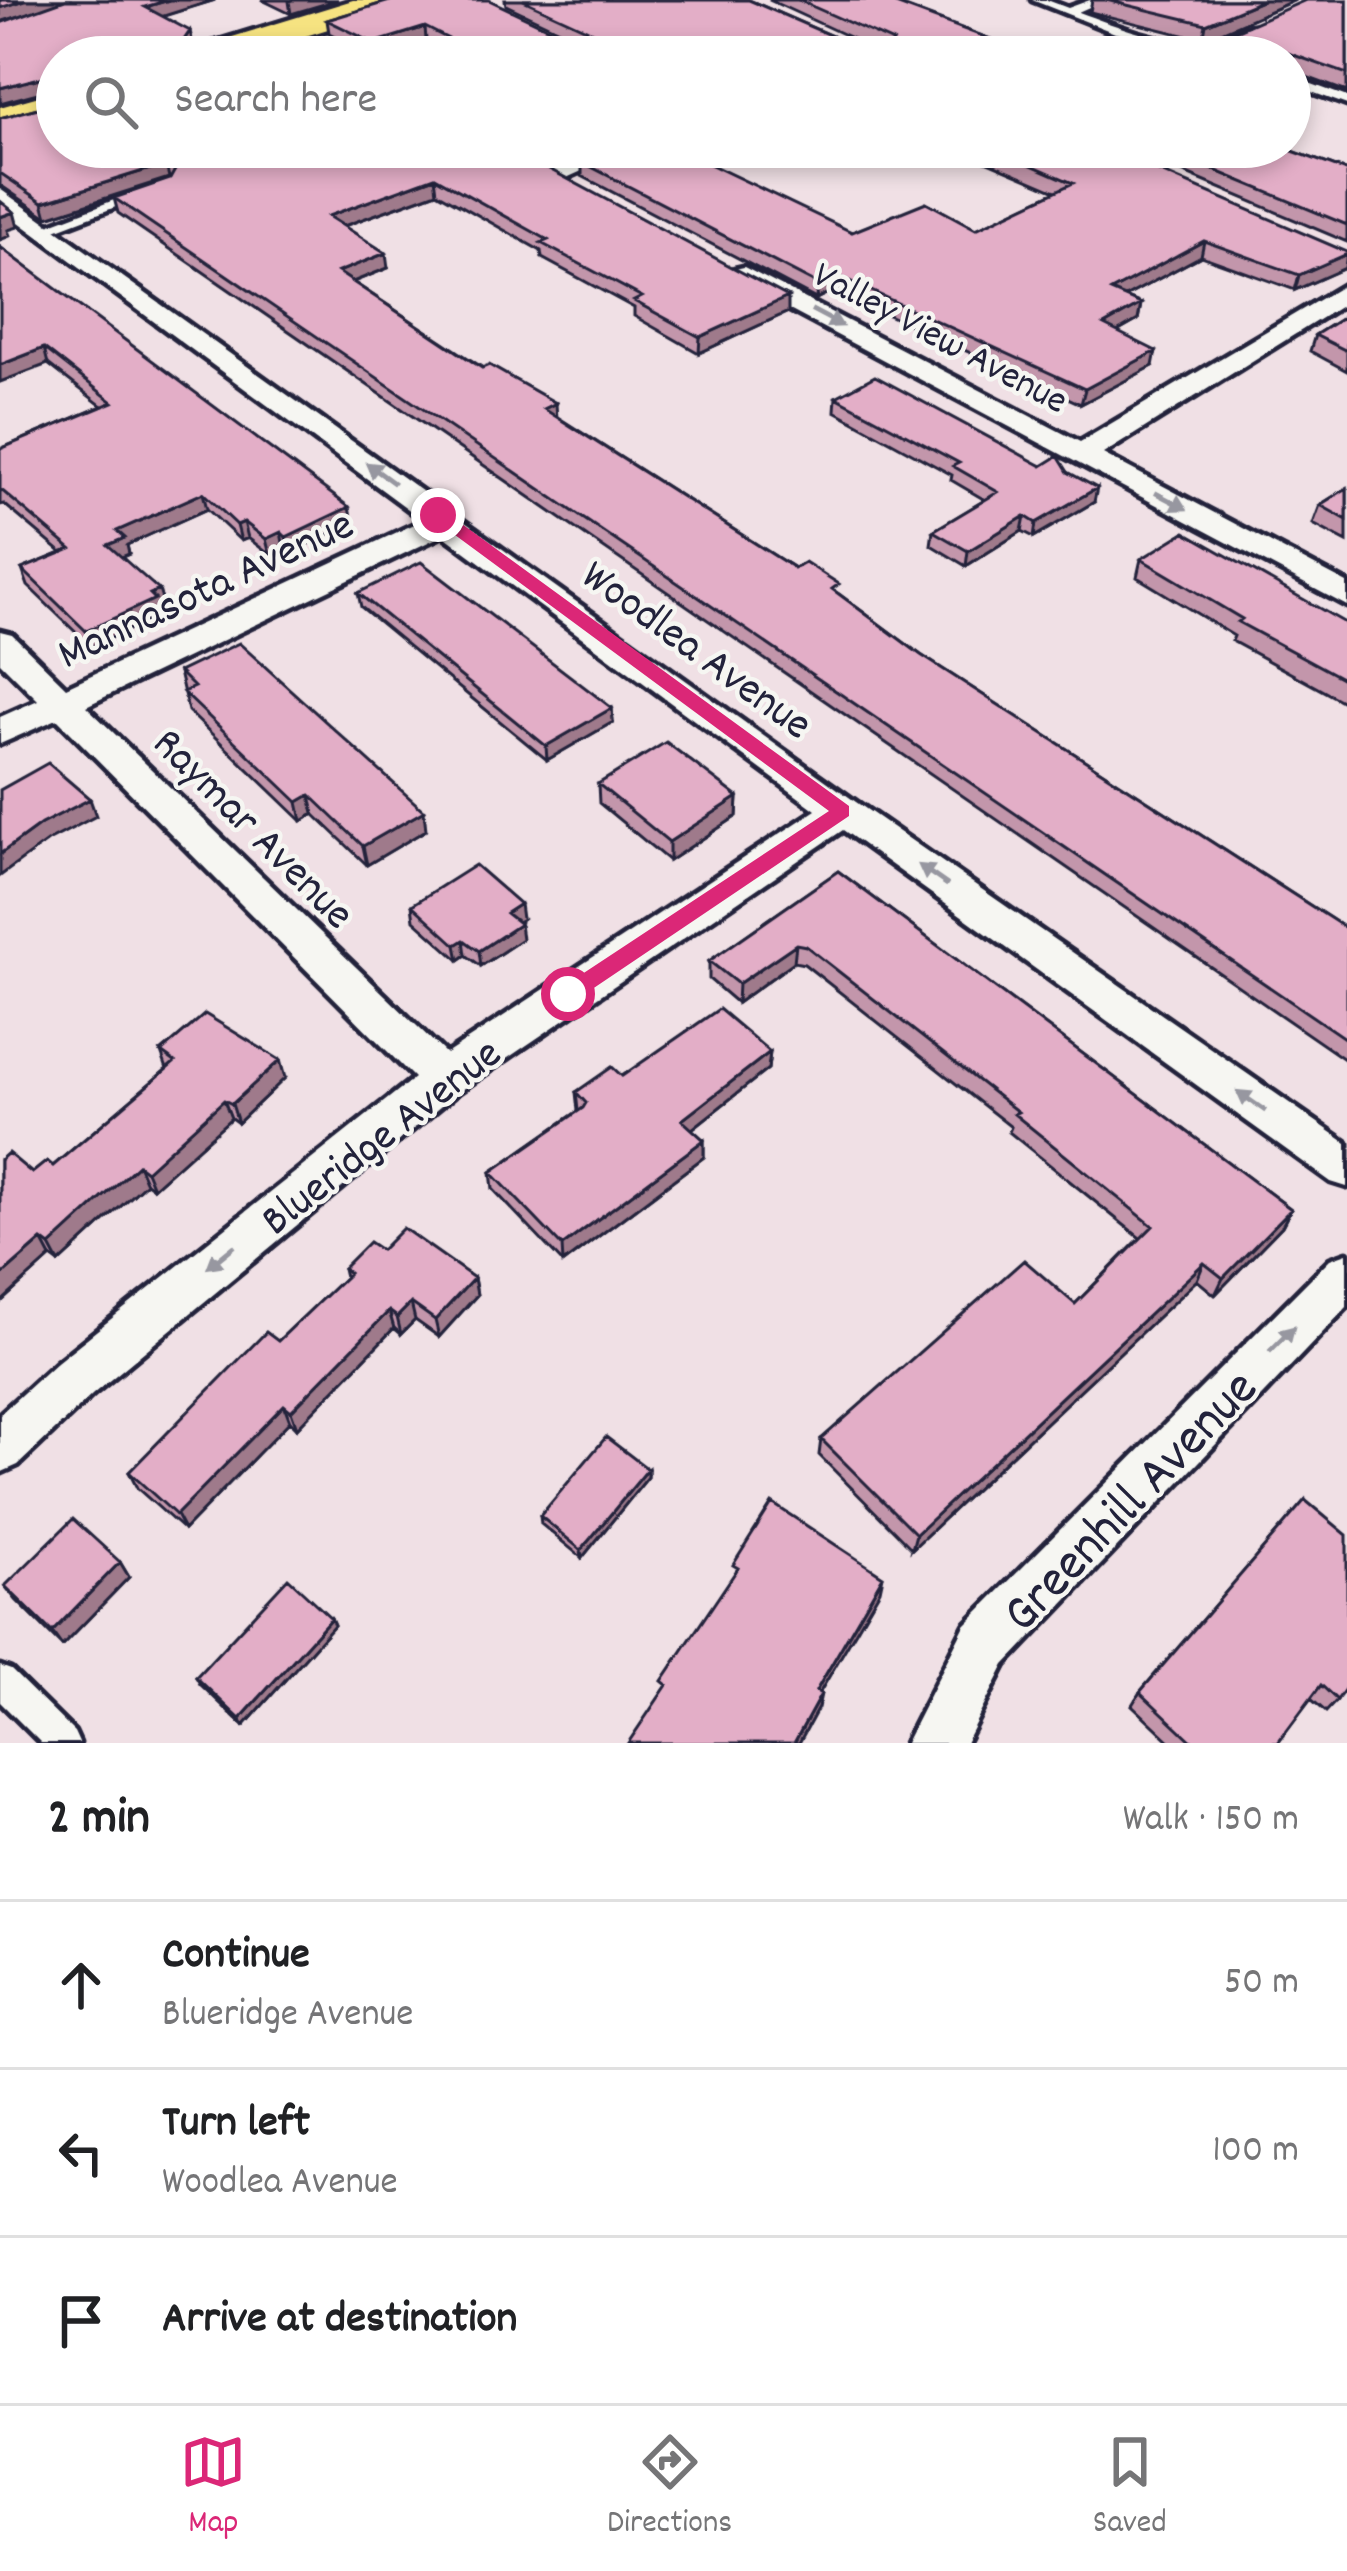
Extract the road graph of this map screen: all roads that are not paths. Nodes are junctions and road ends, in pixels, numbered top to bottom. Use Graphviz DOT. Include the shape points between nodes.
graph roads {
  1 [pos="386,0"];
  2 [pos="1037,0"];
  3 [pos="1100,0"];
  4 [pos="1068,12"];
  5 [pos="1279,16"];
  6 [pos="280,33"];
  7 [pos="270,36"];
  8 [pos="286,36"];
  9 [pos="1138,36"];
  10 [pos="1236,36"];
  11 [pos="1311,88"];
  12 [pos="1347,101"];
  13 [pos="36,107"];
  14 [pos="0,118"];
  15 [pos="551,168"];
  16 [pos="166,186"];
  17 [pos="0,196"];
  18 [pos="595,197"];
  19 [pos="45,229"];
  20 [pos="722,264"];
  21 [pos="1347,291"];
  22 [pos="1083,453"];
  23 [pos="446,521"];
  24 [pos="1347,596"];
  25 [pos="0,642"];
  26 [pos="62,703"];
  27 [pos="0,732"];
  28 [pos="843,811"];
  29 [pos="443,1079"];
  30 [pos="1347,1168"];
  31 [pos="1347,1274"];
  32 [pos="0,1448"];
  33 [pos="0,1681"];
  34 [pos="63,1743"];
  35 [pos="934,1743"];
  1 -- 6 [label="main road"];
  2 -- 4 [label="lane"];
  3 -- 4 [label="lane"];
  4 -- 9 [label="lane"];
  5 -- 10 [label="lane"];
  6 -- 7 [label="main road"];
  6 -- 8 [label="street"];
  11 -- 12 [label="lane"];
  13 -- 14 [label="main road"];
  15 -- 18 [label="street" via="544,170"];
  16 -- 19 [label="lane"];
  17 -- 19 [label="street, Woodlea Avenue"];
  23 -- 19 [label="street, Woodlea Avenue, one-way"];
  20 -- 22 [label="street, Valley View Avenue, one-way"];
  21 -- 22 [label="street"];
  22 -- 24 [label="street, Valley View Avenue, one-way"];
  23 -- 26 [label="street, Mannasota Avenue"];
  23 -- 28 [label="street, Woodlea Avenue"];
  25 -- 26 [label="street, Raymar Avenue"];
  26 -- 27 [label="street, Mannasota Avenue"];
  26 -- 29 [label="street, Raymar Avenue"];
  28 -- 29 [label="street, Blueridge Avenue"];
  30 -- 28 [label="street, Woodlea Avenue, one-way"];
  29 -- 32 [label="street, Blueridge Avenue, one-way"];
  35 -- 31 [label="street, Greenhill Avenue, one-way" via="985,1645"];
  33 -- 34 [label="lane"];
}
